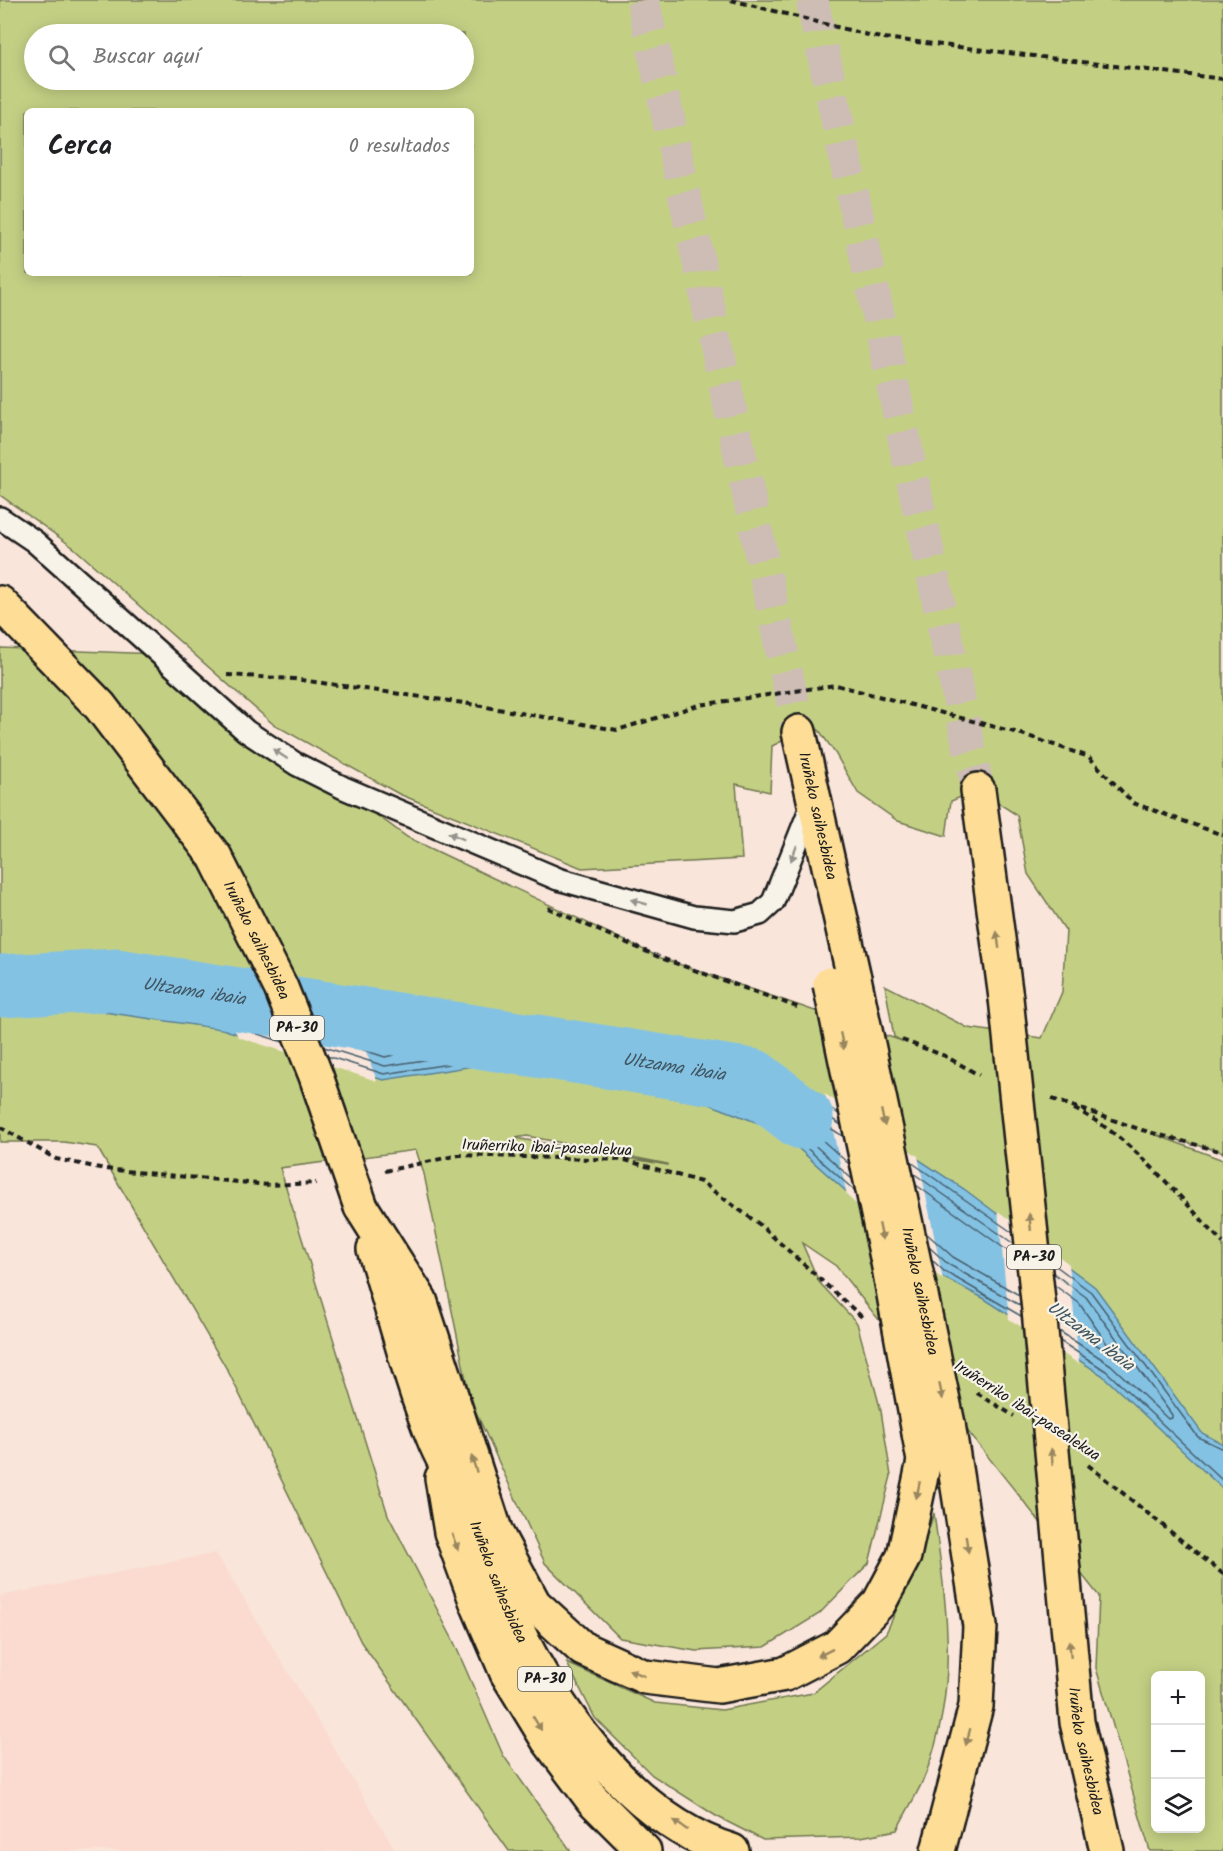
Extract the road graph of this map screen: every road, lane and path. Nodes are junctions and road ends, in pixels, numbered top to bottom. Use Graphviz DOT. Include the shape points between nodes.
graph roads {
  1 [pos="731,0"];
  2 [pos="1223,79"];
  3 [pos="0,518"];
  4 [pos="0,603"];
  5 [pos="225,675"];
  6 [pos="800,732"];
  7 [pos="978,790"];
  8 [pos="814,798"];
  9 [pos="1223,835"];
  10 [pos="545,907"];
  11 [pos="804,1009"];
  12 [pos="894,1037"];
  13 [pos="984,1077"];
  14 [pos="1041,1096"];
  15 [pos="1052,1099"];
  16 [pos="0,1127"];
  17 [pos="1223,1152"];
  18 [pos="379,1172"];
  19 [pos="323,1183"];
  20 [pos="361,1207"];
  21 [pos="1223,1243"];
  22 [pos="873,1325"];
  23 [pos="973,1390"];
  24 [pos="1023,1422"];
  25 [pos="933,1428"];
  26 [pos="436,1443"];
  27 [pos="1082,1461"];
  28 [pos="1223,1574"];
  29 [pos="644,1851"];
  30 [pos="732,1851"];
  31 [pos="938,1851"];
  32 [pos="1107,1851"];
  1 -- 2 [label="path" via="876,37"];
  8 -- 3 [label="lane, one-way" via="774,902 760,914 735,921 694,918 558,879 296,765 246,731 33,541"];
  4 -- 20 [label="highway, Iruñeko saihesbidea / PA-30, bridge" via="100,706 215,857 281,988"];
  5 -- 9 [label="path" via="294,679 617,730 699,705 836,685 1022,734 1089,757 1133,802"];
  6 -- 8 [label="highway, Iruñeko saihesbidea"];
  32 -- 7 [label="highway, Iruñeko saihesbidea / PA-30, one-way, bridge" via="1077,1722 1006,998"];
  8 -- 25 [label="highway, Iruñeko saihesbidea, one-way, bridge" via="834,893 842,981"];
  10 -- 11 [label="path" via="661,958"];
  12 -- 13 [label="path" via="945,1056"];
  14 -- 15 [label="path"];
  15 -- 17 [label="path"];
  15 -- 21 [label="path" via="1096,1119"];
  16 -- 19 [label="path" via="56,1159 105,1169 269,1185"];
  18 -- 22 [label="path, Iruñerriko ibai-pasealekua" via="471,1155 625,1160 701,1182 759,1224"];
  25 -- 20 [label="highway, one-way" via="904,1556 879,1603 837,1647 785,1674 719,1686 645,1677 583,1649 534,1604 496,1533 420,1300"];
  20 -- 26 [label="highway, Iruñeko saihesbidea / PA-30"];
  23 -- 24 [label="path, Iruñerriko ibai-pasealekua"];
  25 -- 31 [label="highway, Iruñeko saihesbidea, one-way" via="980,1626 976,1706"];
  26 -- 29 [label="highway, Iruñeko saihesbidea / PA-30, one-way" via="451,1532 507,1673 548,1740 592,1799"];
  30 -- 26 [label="highway, Iruñeko saihesbidea / PA-30, one-way" via="708,1844 653,1808 607,1766 566,1716 505,1604 471,1515"];
  27 -- 28 [label="path, Iruñerriko ibai-pasealekua"];
}
